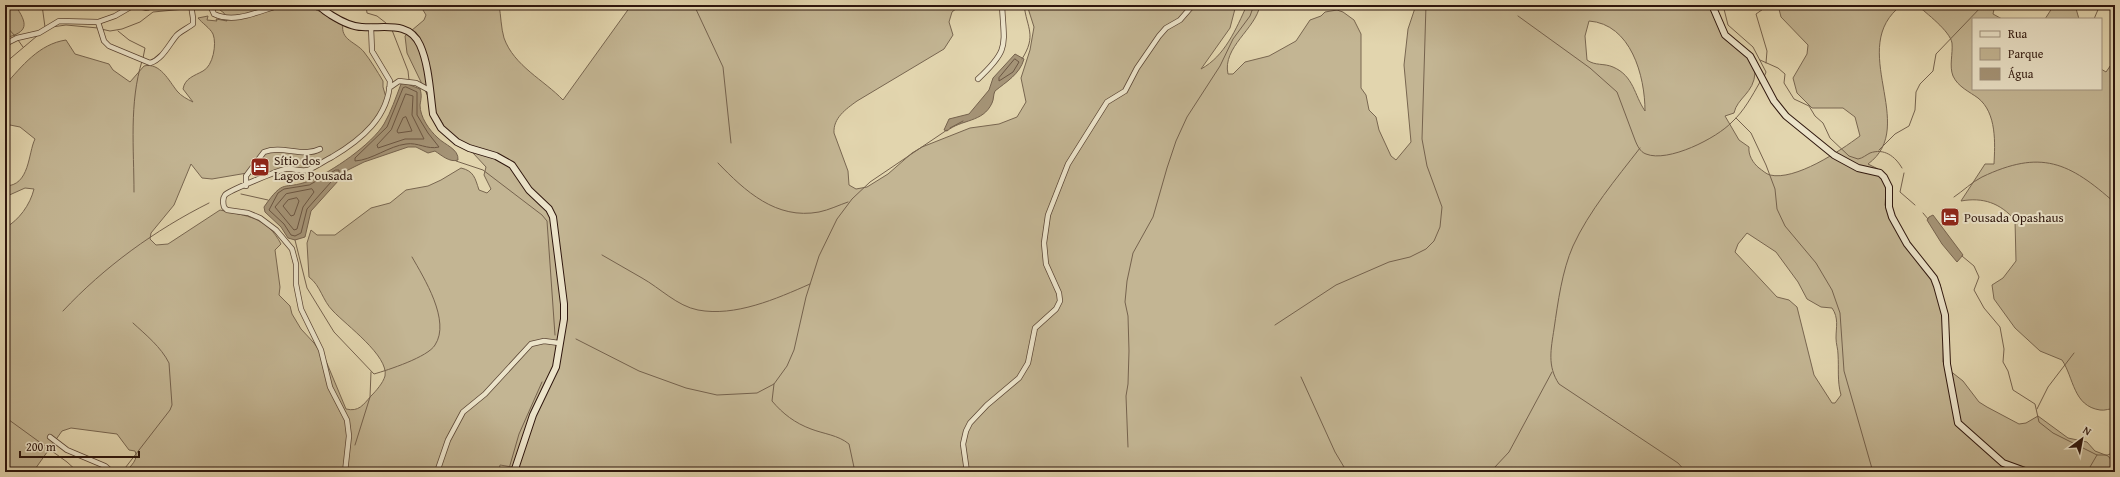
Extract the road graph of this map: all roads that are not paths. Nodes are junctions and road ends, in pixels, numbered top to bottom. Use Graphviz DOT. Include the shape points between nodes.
graph roads {
  1 [pos="156,5"];
  2 [pos="191,5"];
  3 [pos="210,5"];
  4 [pos="280,5"];
  5 [pos="313,5"];
  6 [pos="1002,5"];
  7 [pos="1193,5"];
  8 [pos="1712,5"];
  9 [pos="320,6"];
  10 [pos="98,22"];
  11 [pos="372,27"];
  12 [pos="5,44"];
  13 [pos="978,79"];
  14 [pos="389,88"];
  15 [pos="429,90"];
  16 [pos="320,149"];
  17 [pos="246,186"];
  18 [pos="559,343"];
  19 [pos="50,437"];
  20 [pos="112,472"];
  21 [pos="345,472"];
  22 [pos="437,472"];
  23 [pos="514,472"];
  24 [pos="967,472"];
  25 [pos="2043,472"];
  1 -- 10 [label="street" via="147,8 134,5"];
  2 -- 10 [label="street" via="194,18 192,24 178,34 157,60 150,63 106,44"];
  3 -- 4 [label="street" via="214,14 231,17 246,16"];
  5 -- 9 [label="street"];
  6 -- 13 [label="street" via="1002,50 996,61"];
  7 -- 24 [label="street" via="1180,20 1166,28 1159,36 1125,91 1107,102 1068,164 1048,215 1044,243 1046,264 1059,294 1058,305 1035,328 1028,363 1019,378 976,415 968,427 963,444"];
  8 -- 25 [label="street" via="1725,35 1750,56 1771,96 1786,116 1834,155 1858,168 1880,173 1884,177 1889,187 1892,217 1907,244 1934,278 1937,286 1945,316 1947,364 1958,423 2003,463 2024,470"];
  9 -- 11 [label="street" via="336,18 354,26"];
  10 -- 12 [label="street" via="59,21 39,33 17,38"];
  11 -- 14 [label="street" via="372,51 389,77"];
  11 -- 15 [label="street" via="398,27 416,39 423,53"];
  14 -- 15 [label="street" via="399,81 416,84"];
  14 -- 17 [label="street" via="378,119 347,148 308,170 284,170"];
  15 -- 18 [label="street" via="434,119 445,132 463,145 496,156 512,166 529,190 551,212 564,304"];
  16 -- 17 [label="street" via="310,153 280,149 264,152 246,176"];
  17 -- 21 [label="street" via="227,194 224,198 224,207 260,218 276,230 292,249 302,309 321,350 330,387 347,420 349,436"];
  18 -- 22 [label="street" via="544,341 531,344 485,394 462,412 448,440"];
  18 -- 23 [label="street" via="556,367 530,421"];
  19 -- 20 [label="street" via="67,450"];
}
